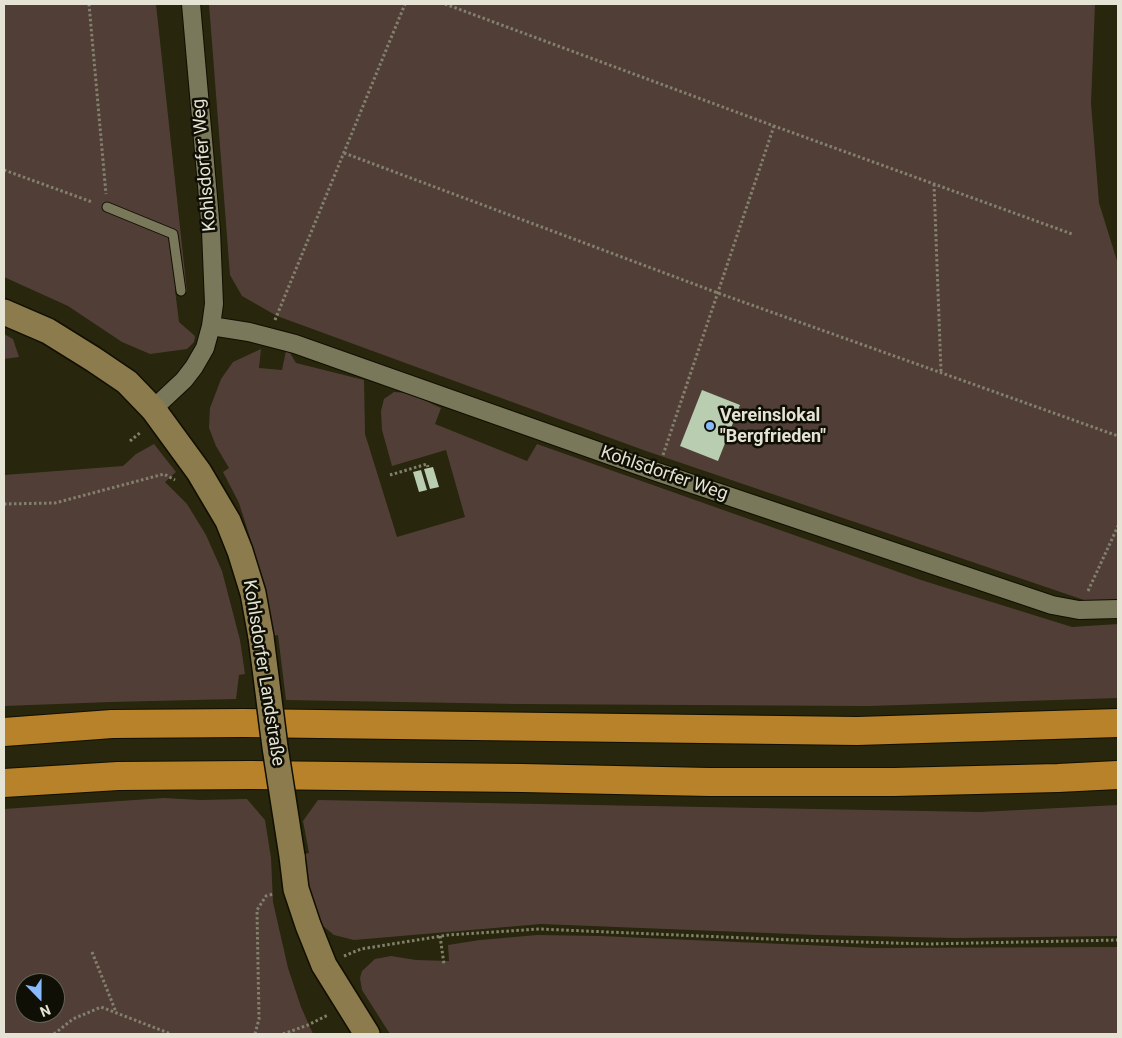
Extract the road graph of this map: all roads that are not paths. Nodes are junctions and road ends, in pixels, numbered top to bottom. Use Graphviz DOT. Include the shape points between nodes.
graph roads {
  1 [pos="191,4"];
  2 [pos="107,207"];
  3 [pos="181,291"];
  4 [pos="4,312"];
  5 [pos="211,326"];
  6 [pos="153,409"];
  7 [pos="1118,609"];
  8 [pos="1118,724"];
  9 [pos="4,732"];
  10 [pos="1118,775"];
  11 [pos="4,783"];
  12 [pos="367,1034"];
  1 -- 5 [label="street, Kohlsdorfer Weg" via="211,231 214,304"];
  2 -- 3 [label="lane" via="173,234"];
  4 -- 6 [label="street, Kohlsdorfer Landstraße" via="48,331 94,359 126,382"];
  5 -- 6 [label="street, Kohlsdorfer Weg" via="205,348 194,367"];
  5 -- 7 [label="street, Kohlsdorfer Weg" via="295,344 657,472 1052,605 1079,610"];
  6 -- 12 [label="street, Kohlsdorfer Landstraße, bridge" via="199,472 228,521 240,551 253,593 261,637 296,889 324,965"];
  8 -- 9 [label="highway" via="847,731 244,723 112,724"];
  10 -- 11 [label="highway" via="894,782 718,782 251,775 128,776"];
}
